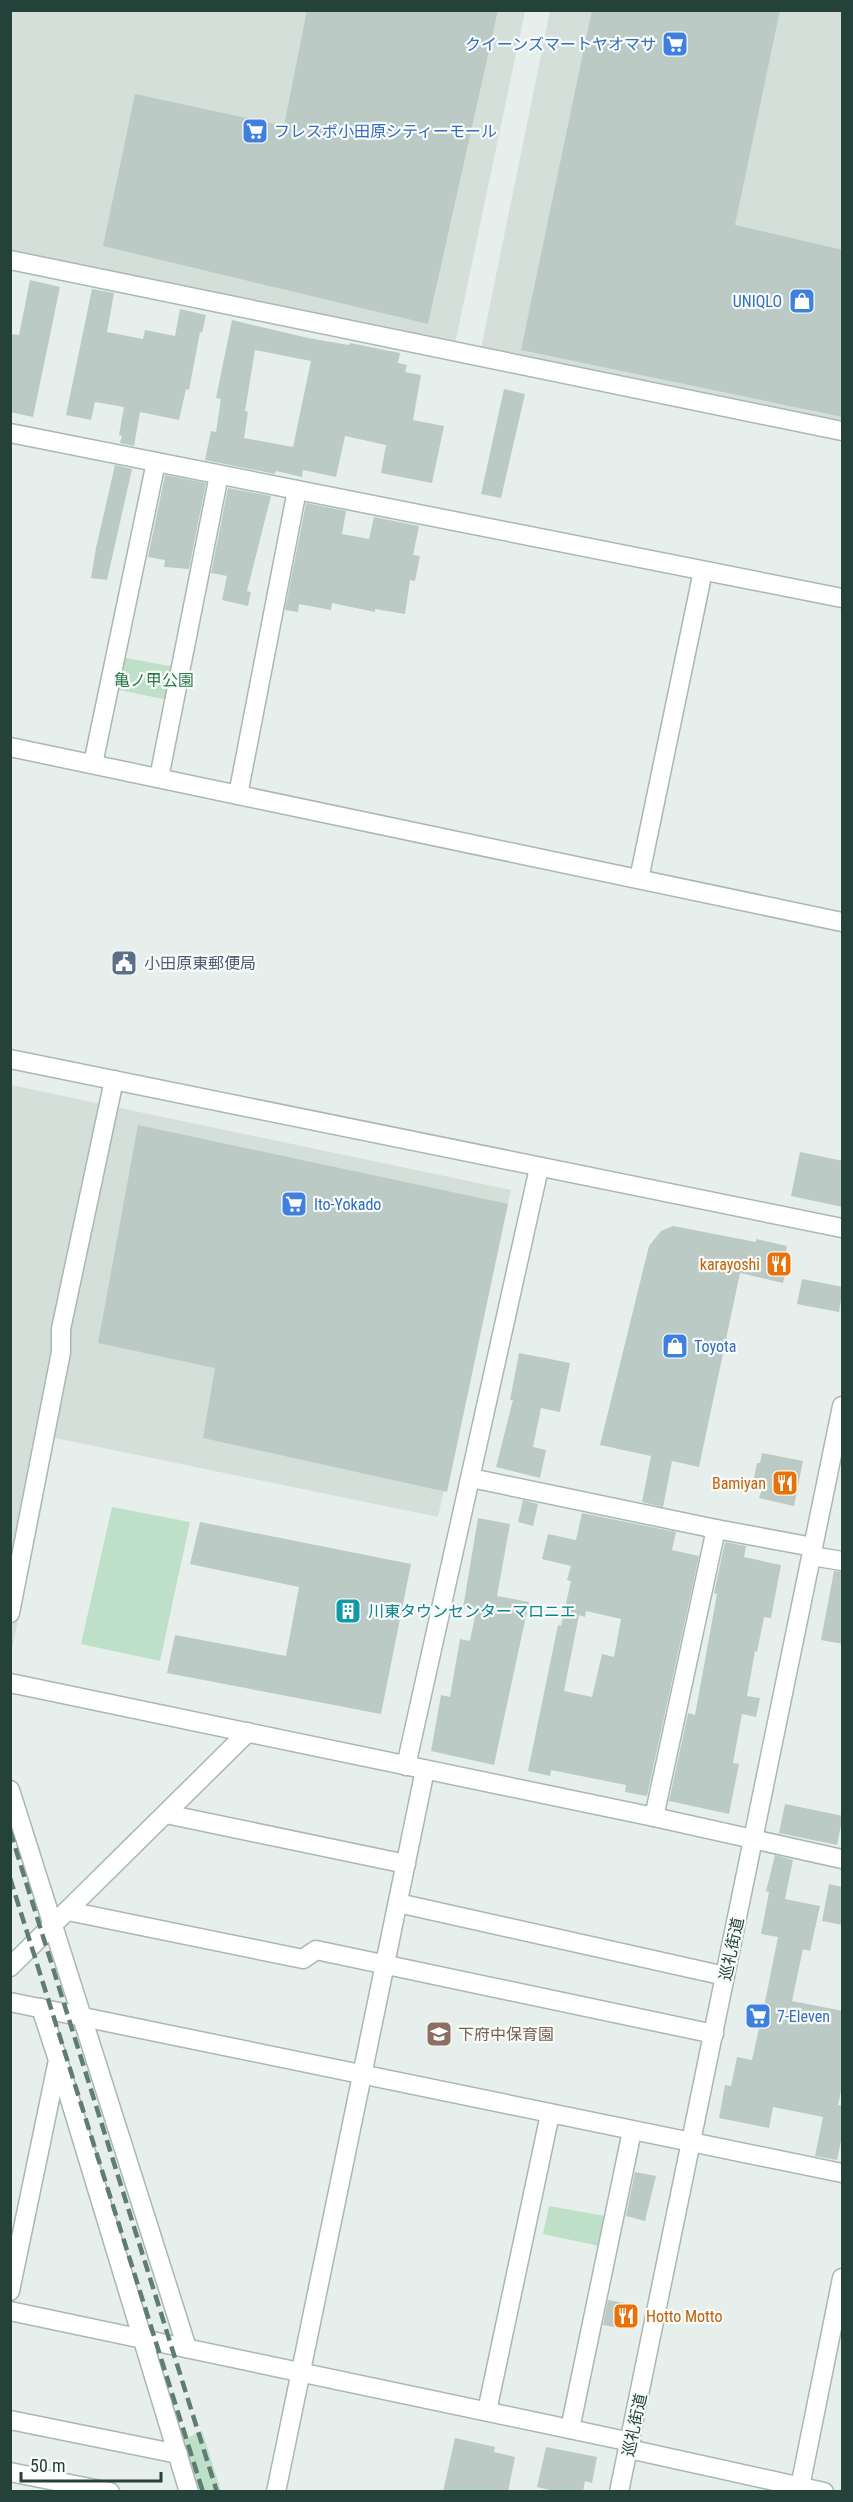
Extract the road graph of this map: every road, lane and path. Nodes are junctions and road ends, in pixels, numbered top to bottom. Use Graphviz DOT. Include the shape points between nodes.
graph roads {
  1 [pos="10,260"];
  2 [pos="843,431"];
  3 [pos="10,433"];
  4 [pos="156,462"];
  5 [pos="219,475"];
  6 [pos="297,490"];
  7 [pos="703,571"];
  8 [pos="843,598"];
  9 [pos="10,747"];
  10 [pos="93,764"];
  11 [pos="159,778"];
  12 [pos="238,795"];
  13 [pos="639,879"];
  14 [pos="843,922"];
  15 [pos="10,1059"];
  16 [pos="114,1080"];
  17 [pos="539,1168"];
  18 [pos="843,1228"];
  19 [pos="843,1406"];
  20 [pos="471,1478"];
  21 [pos="716,1529"];
  22 [pos="812,1551"];
  23 [pos="843,1561"];
  24 [pos="10,1612"];
  25 [pos="10,1683"];
  26 [pos="248,1732"];
  27 [pos="406,1766"];
  28 [pos="425,1770"];
  29 [pos="10,1790"];
  30 [pos="166,1814"];
  31 [pos="654,1817"];
  32 [pos="753,1840"];
  33 [pos="843,1859"];
  34 [pos="406,1864"];
  35 [pos="398,1903"];
  36 [pos="68,1911"];
  37 [pos="53,1926"];
  38 [pos="385,1965"];
  39 [pos="10,1967"];
  40 [pos="725,1976"];
  41 [pos="10,2002"];
  42 [pos="42,2008"];
  43 [pos="82,2017"];
  44 [pos="714,2034"];
  45 [pos="58,2060"];
  46 [pos="362,2075"];
  47 [pos="550,2114"];
  48 [pos="632,2131"];
  49 [pos="693,2144"];
  50 [pos="843,2173"];
  51 [pos="843,2278"];
  52 [pos="10,2291"];
  53 [pos="10,2311"];
  54 [pos="142,2339"];
  55 [pos="187,2348"];
  56 [pos="302,2372"];
  57 [pos="487,2411"];
  58 [pos="10,2420"];
  59 [pos="570,2429"];
  60 [pos="630,2445"];
  61 [pos="178,2454"];
  62 [pos="10,2472"];
  63 [pos="800,2487"];
  64 [pos="110,2492"];
  65 [pos="189,2492"];
  66 [pos="276,2492"];
  67 [pos="619,2492"];
  68 [pos="824,2492"];
  1 -- 2 [label="street"];
  3 -- 4 [label="street"];
  4 -- 5 [label="street"];
  4 -- 10 [label="street"];
  5 -- 6 [label="street"];
  5 -- 11 [label="street"];
  6 -- 7 [label="street"];
  6 -- 12 [label="street"];
  7 -- 8 [label="street"];
  7 -- 13 [label="street"];
  9 -- 10 [label="street"];
  10 -- 11 [label="street"];
  11 -- 12 [label="street"];
  12 -- 13 [label="street"];
  13 -- 14 [label="street"];
  15 -- 16 [label="street"];
  16 -- 17 [label="street"];
  16 -- 24 [label="street" via="61,1329 61,1352"];
  17 -- 18 [label="street"];
  17 -- 20 [label="street"];
  19 -- 22 [label="street, 巡礼街道"];
  20 -- 21 [label="street"];
  20 -- 27 [label="street"];
  21 -- 22 [label="street"];
  21 -- 31 [label="street"];
  22 -- 23 [label="street"];
  22 -- 32 [label="street, 巡礼街道"];
  25 -- 26 [label="street"];
  26 -- 27 [label="street"];
  26 -- 30 [label="street"];
  27 -- 28 [label="street"];
  28 -- 31 [label="street"];
  28 -- 34 [label="street"];
  29 -- 37 [label="street"];
  30 -- 34 [label="street"];
  30 -- 36 [label="street"];
  31 -- 32 [label="street"];
  32 -- 33 [label="street"];
  32 -- 40 [label="street, 巡礼街道"];
  34 -- 35 [label="street"];
  35 -- 38 [label="street"];
  35 -- 40 [label="street"];
  36 -- 37 [label="street"];
  36 -- 38 [label="street" via="303,1959 316,1950"];
  37 -- 39 [label="street"];
  37 -- 43 [label="street"];
  38 -- 44 [label="street"];
  38 -- 46 [label="street"];
  40 -- 44 [label="street, 巡礼街道"];
  41 -- 42 [label="street"];
  42 -- 43 [label="street"];
  42 -- 45 [label="street"];
  43 -- 46 [label="street"];
  43 -- 55 [label="street"];
  44 -- 49 [label="street, 巡礼街道"];
  45 -- 52 [label="street"];
  45 -- 54 [label="street"];
  46 -- 47 [label="street"];
  46 -- 56 [label="street"];
  47 -- 48 [label="street"];
  47 -- 57 [label="street"];
  48 -- 49 [label="street"];
  48 -- 59 [label="street"];
  49 -- 50 [label="street"];
  49 -- 60 [label="street, 巡礼街道"];
  51 -- 63 [label="street"];
  53 -- 54 [label="street"];
  54 -- 55 [label="street"];
  54 -- 61 [label="street"];
  55 -- 56 [label="street"];
  56 -- 57 [label="street"];
  56 -- 66 [label="street"];
  57 -- 59 [label="street"];
  58 -- 61 [label="street"];
  59 -- 60 [label="street"];
  60 -- 63 [label="street"];
  60 -- 67 [label="street, 巡礼街道"];
  61 -- 65 [label="street"];
  62 -- 64 [label="street"];
  63 -- 68 [label="street"];
}
